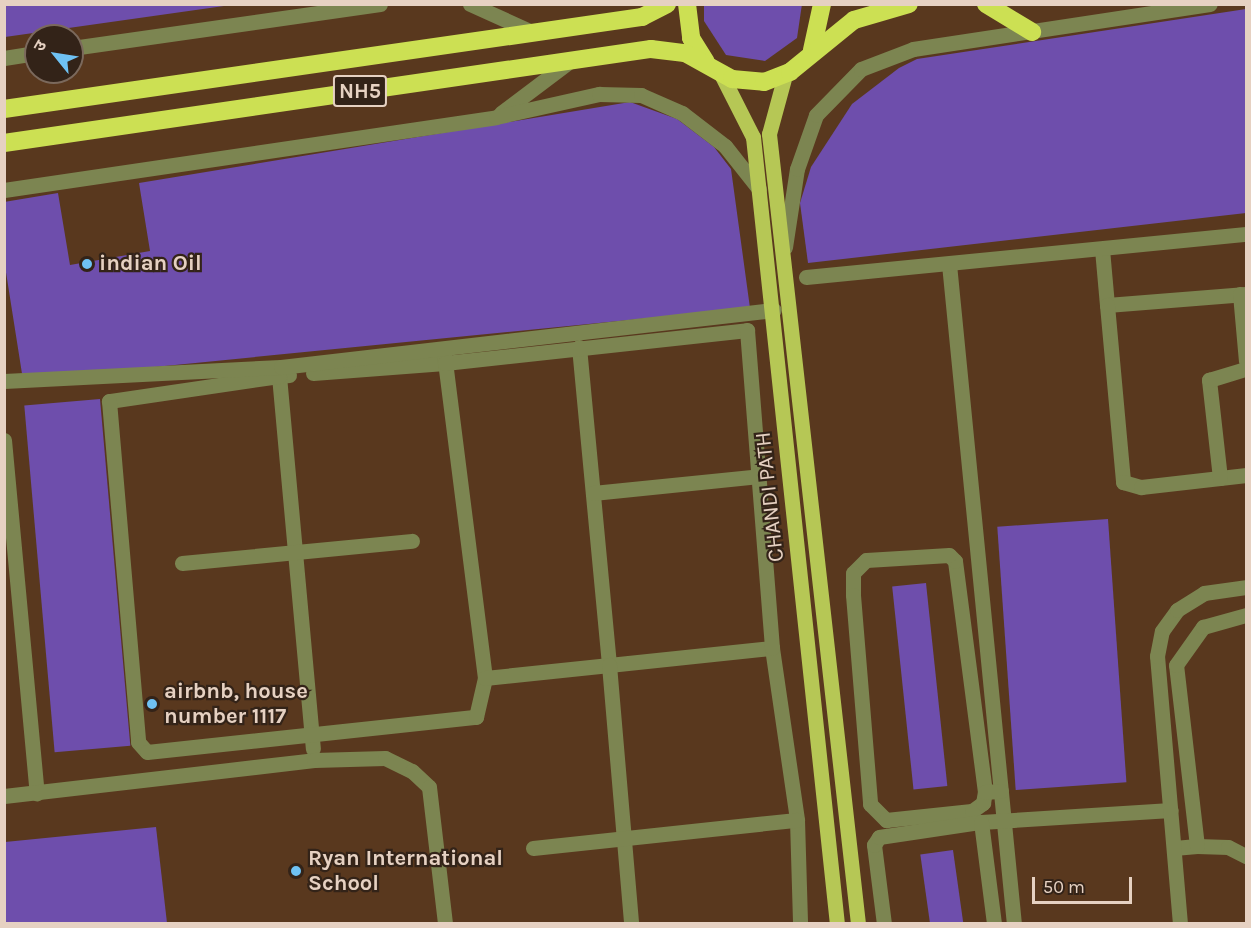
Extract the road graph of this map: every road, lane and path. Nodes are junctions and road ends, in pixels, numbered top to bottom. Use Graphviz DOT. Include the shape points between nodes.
graph roads {
  1 [pos="380,4"];
  2 [pos="470,4"];
  3 [pos="667,4"];
  4 [pos="687,4"];
  5 [pos="822,4"];
  6 [pos="909,4"];
  7 [pos="986,4"];
  8 [pos="1210,4"];
  9 [pos="532,32"];
  10 [pos="1032,32"];
  11 [pos="84,46"];
  12 [pos="24,55"];
  13 [pos="808,56"];
  14 [pos="4,58"];
  15 [pos="570,61"];
  16 [pos="716,71"];
  17 [pos="785,75"];
  18 [pos="4,109"];
  19 [pos="496,117"];
  20 [pos="4,143"];
  21 [pos="759,189"];
  22 [pos="4,190"];
  23 [pos="1246,234"];
  24 [pos="1102,249"];
  25 [pos="949,264"];
  26 [pos="785,274"];
  27 [pos="806,277"];
  28 [pos="1243,294"];
  29 [pos="1107,305"];
  30 [pos="774,310"];
  31 [pos="579,348"];
  32 [pos="444,356"];
  33 [pos="1246,361"];
  34 [pos="1246,369"];
  35 [pos="279,376"];
  36 [pos="4,381"];
  37 [pos="5,441"];
  38 [pos="1246,475"];
  39 [pos="759,476"];
  40 [pos="1220,478"];
  41 [pos="593,494"];
  42 [pos="412,541"];
  43 [pos="297,554"];
  44 [pos="978,560"];
  45 [pos="955,561"];
  46 [pos="183,563"];
  47 [pos="10,572"];
  48 [pos="1246,587"];
  49 [pos="11,603"];
  50 [pos="1246,615"];
  51 [pos="772,648"];
  52 [pos="609,665"];
  53 [pos="485,678"];
  54 [pos="312,738"];
  55 [pos="314,760"];
  56 [pos="1001,791"];
  57 [pos="985,792"];
  58 [pos="37,793"];
  59 [pos="4,796"];
  60 [pos="1171,810"];
  61 [pos="797,820"];
  62 [pos="1004,820"];
  63 [pos="981,822"];
  64 [pos="624,837"];
  65 [pos="1197,846"];
  66 [pos="533,848"];
  67 [pos="1174,848"];
  68 [pos="1246,856"];
  69 [pos="446,924"];
  70 [pos="631,924"];
  71 [pos="800,924"];
  72 [pos="837,924"];
  73 [pos="858,924"];
  74 [pos="884,924"];
  75 [pos="994,924"];
  76 [pos="1014,924"];
  77 [pos="1180,924"];
  1 -- 11 [label="street"];
  2 -- 9 [label="street"];
  3 -- 9 [label="highway, NH5" via="642,16"];
  4 -- 16 [label="highway" via="691,38"];
  5 -- 13 [label="highway, NH5" via="819,35"];
  6 -- 13 [label="highway, NH5" via="854,20"];
  7 -- 10 [label="highway"];
  8 -- 10 [label="street"];
  9 -- 18 [label="highway, NH5"];
  10 -- 26 [label="street" via="900,52 861,69 835,89 816,116 797,169"];
  12 -- 14 [label="street"];
  13 -- 17 [label="highway, NH5"];
  15 -- 16 [label="highway, NH5" via="664,48"];
  15 -- 19 [label="street"];
  15 -- 20 [label="highway, NH5"];
  16 -- 17 [label="highway, NH5" via="756,83"];
  16 -- 21 [label="main road, CHANDI PATH" via="753,136"];
  17 -- 26 [label="main road, CHANDI PATH" via="769,134"];
  19 -- 21 [label="street" via="599,94 641,95 682,113 725,146"];
  19 -- 22 [label="street"];
  21 -- 30 [label="main road, CHANDI PATH"];
  23 -- 24 [label="street"];
  24 -- 25 [label="street"];
  24 -- 29 [label="street"];
  25 -- 27 [label="street"];
  25 -- 44 [label="street"];
  26 -- 73 [label="main road, CHANDI PATH"];
  28 -- 29 [label="street"];
  28 -- 33 [label="street"];
  29 -- 40 [label="street" via="1124,482 1140,487"];
  30 -- 32 [label="street"];
  30 -- 72 [label="main road, CHANDI PATH"];
  31 -- 32 [label="street"];
  31 -- 39 [label="street" via="747,330"];
  31 -- 41 [label="street"];
  32 -- 35 [label="street"];
  32 -- 36 [label="street"];
  32 -- 53 [label="street"];
  34 -- 40 [label="street" via="1209,380"];
  35 -- 43 [label="street"];
  35 -- 54 [label="street" via="113,397 108,408 113,466 141,749"];
  37 -- 47 [label="street"];
  38 -- 40 [label="street"];
  39 -- 41 [label="street"];
  39 -- 51 [label="street"];
  41 -- 52 [label="street"];
  42 -- 43 [label="street"];
  43 -- 46 [label="street"];
  43 -- 54 [label="street"];
  44 -- 45 [label="street"];
  44 -- 56 [label="street"];
  45 -- 57 [label="street"];
  45 -- 57 [label="street" via="949,555 866,560 853,573 870,804 886,820 972,811 983,803"];
  47 -- 49 [label="street"];
  48 -- 60 [label="street" via="1204,594 1177,610 1162,631 1157,656"];
  49 -- 58 [label="street"];
  50 -- 65 [label="street" via="1203,627 1176,665"];
  51 -- 52 [label="street"];
  51 -- 61 [label="street"];
  52 -- 53 [label="street"];
  52 -- 64 [label="street"];
  53 -- 54 [label="street" via="481,710 471,721"];
  54 -- 55 [label="street"];
  55 -- 58 [label="street"];
  55 -- 69 [label="street" via="385,758 412,771 429,787"];
  56 -- 57 [label="street"];
  56 -- 62 [label="street"];
  58 -- 59 [label="street"];
  60 -- 62 [label="street"];
  60 -- 67 [label="street"];
  61 -- 64 [label="street"];
  61 -- 71 [label="street"];
  62 -- 63 [label="street"];
  62 -- 76 [label="street"];
  63 -- 74 [label="street" via="879,837 874,845"];
  63 -- 75 [label="street"];
  64 -- 66 [label="street"];
  64 -- 70 [label="street"];
  65 -- 67 [label="street"];
  65 -- 68 [label="street" via="1228,847"];
  67 -- 77 [label="street"];
}
